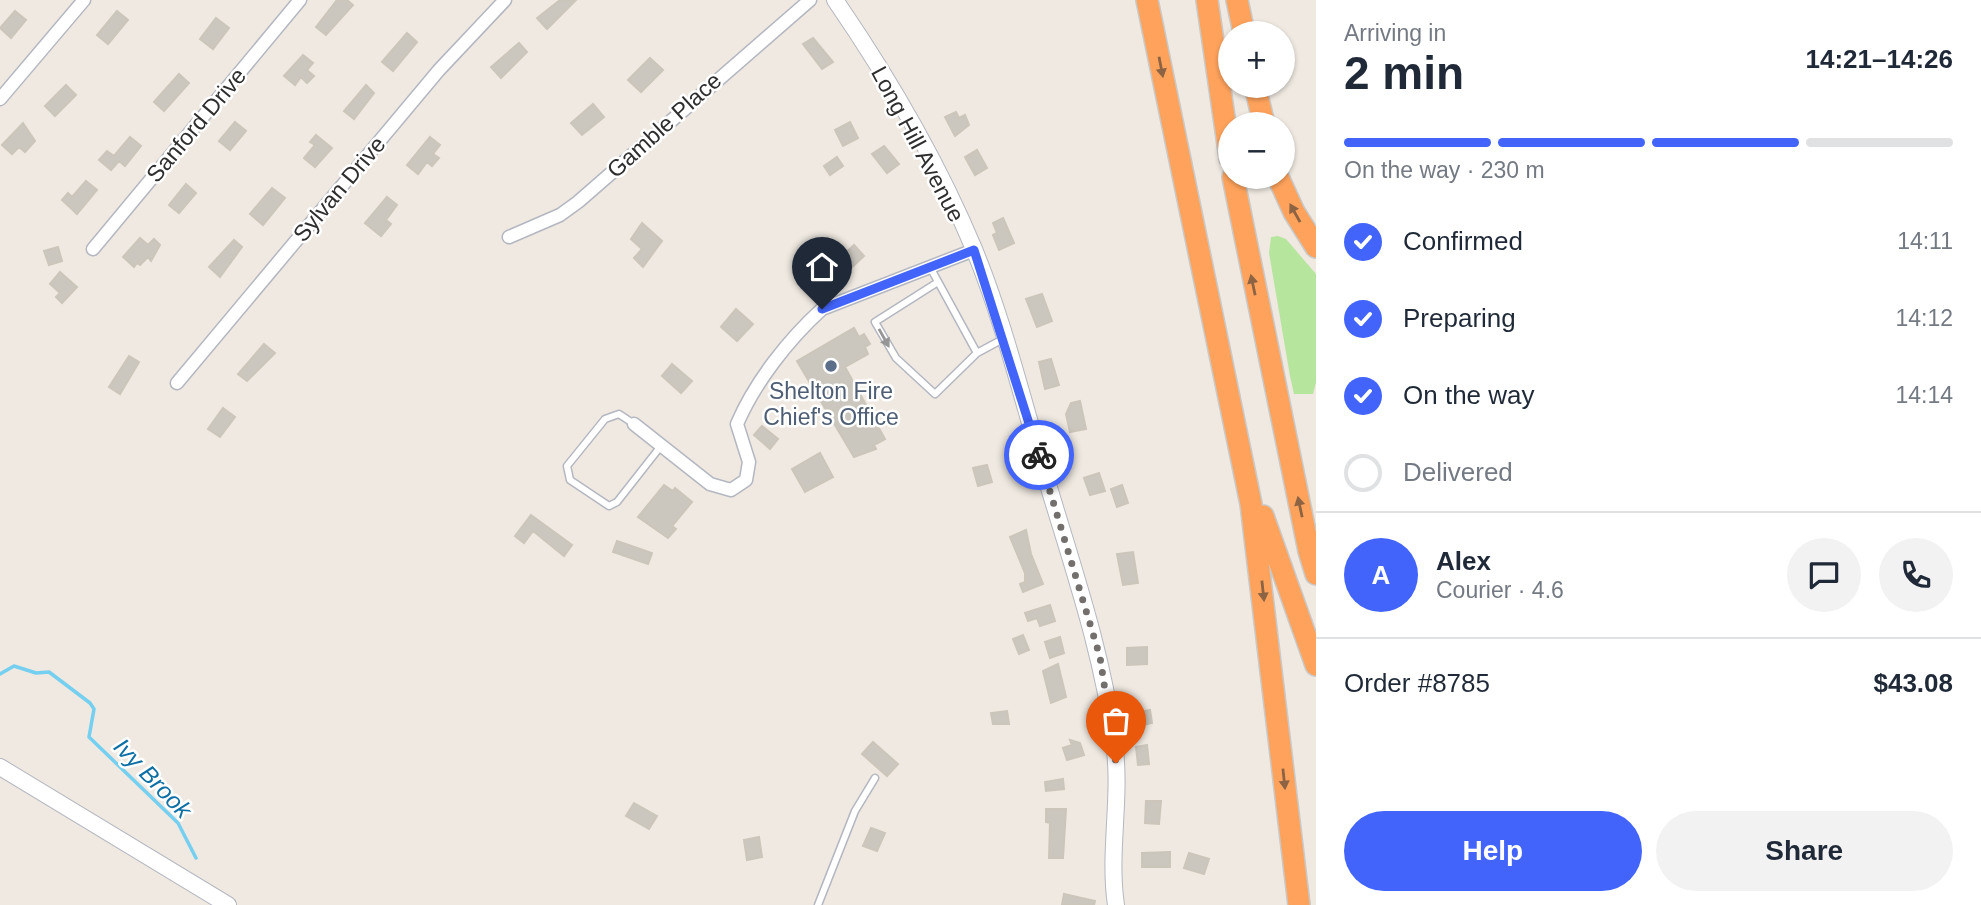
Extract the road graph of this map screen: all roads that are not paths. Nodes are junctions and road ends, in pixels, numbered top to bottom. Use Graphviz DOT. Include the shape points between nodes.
graph roads {
  1 [pos="84,0"];
  2 [pos="300,0"];
  3 [pos="505,0"];
  4 [pos="810,0"];
  5 [pos="835,0"];
  6 [pos="1147,0"];
  7 [pos="1207,0"];
  8 [pos="1237,0"];
  9 [pos="1241,21"];
  10 [pos="0,99"];
  11 [pos="1223,112"];
  12 [pos="1235,189"];
  13 [pos="1283,189"];
  14 [pos="509,237"];
  15 [pos="1316,247"];
  16 [pos="93,249"];
  17 [pos="974,250"];
  18 [pos="930,267"];
  19 [pos="938,282"];
  20 [pos="1003,339"];
  21 [pos="977,353"];
  22 [pos="177,383"];
  23 [pos="1228,403"];
  24 [pos="634,424"];
  25 [pos="661,446"];
  26 [pos="1316,574"];
  27 [pos="1316,665"];
  28 [pos="0,767"];
  29 [pos="875,778"];
  30 [pos="1294,869"];
  31 [pos="228,905"];
  32 [pos="818,905"];
  33 [pos="1116,905"];
  34 [pos="1283,905"];
  35 [pos="1299,905"];
  1 -- 10 [label="street"];
  2 -- 16 [label="street, Sanford Drive"];
  3 -- 22 [label="street, Sylvan Drive" via="439,70"];
  4 -- 14 [label="street, Gamble Place" via="578,202"];
  5 -- 17 [label="street, Long Hill Avenue" via="931,162"];
  6 -- 23 [label="highway, one-way"];
  7 -- 11 [label="highway"];
  8 -- 9 [label="highway"];
  26 -- 12 [label="highway, one-way"];
  15 -- 13 [label="highway, one-way"];
  17 -- 18 [label="street"];
  17 -- 20 [label="street, Long Hill Avenue"];
  18 -- 19 [label="lane"];
  18 -- 25 [label="street" via="822,309 803,326 746,403 737,424 750,462 746,480 731,489 710,484"];
  19 -- 21 [label="lane"];
  19 -- 21 [label="lane, one-way" via="875,322 896,358 935,394"];
  20 -- 21 [label="lane"];
  20 -- 33 [label="street, Long Hill Avenue" via="1100,657 1119,784 1112,880"];
  23 -- 27 [label="highway"];
  23 -- 30 [label="highway, one-way" via="1258,554"];
  24 -- 25 [label="street"];
  24 -- 25 [label="lane" via="619,414 605,419 567,466 570,480 609,506"];
  28 -- 31 [label="street"];
  29 -- 32 [label="lane" via="855,811"];
  30 -- 34 [label="highway"];
  30 -- 35 [label="highway"];
}
